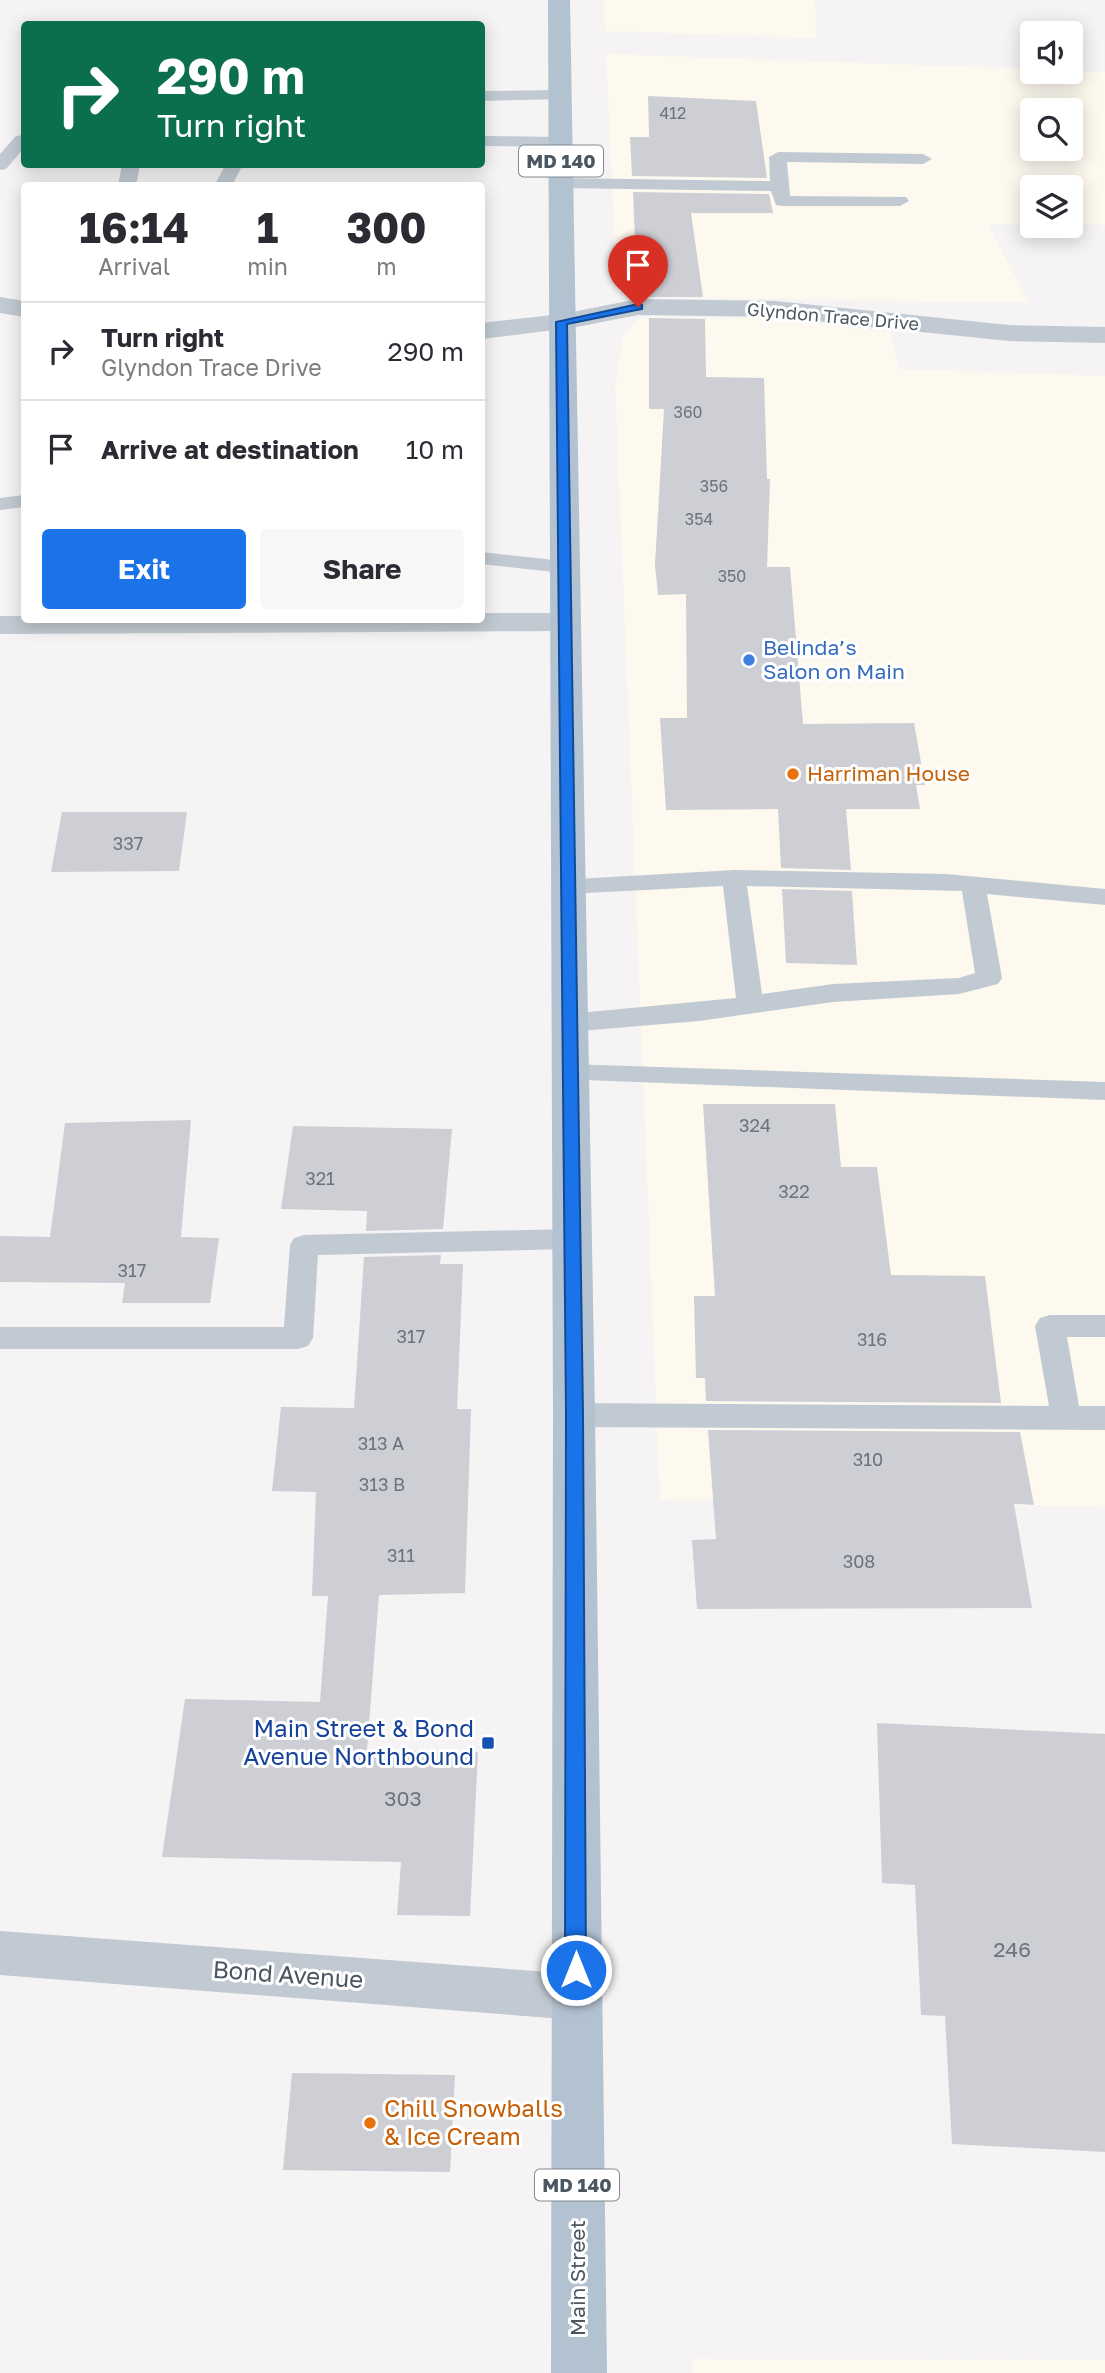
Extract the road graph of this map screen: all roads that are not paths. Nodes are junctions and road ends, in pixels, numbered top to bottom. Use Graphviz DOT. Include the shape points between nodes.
graph roads {
  1 [pos="559,0"];
  2 [pos="559,95"];
  3 [pos="485,96"];
  4 [pos="0,139"];
  5 [pos="21,140"];
  6 [pos="485,141"];
  7 [pos="21,142"];
  8 [pos="561,142"];
  9 [pos="923,159"];
  10 [pos="0,165"];
  11 [pos="560,183"];
  12 [pos="779,186"];
  13 [pos="901,201"];
  14 [pos="0,306"];
  15 [pos="21,309"];
  16 [pos="561,322"];
  17 [pos="485,331"];
  18 [pos="1105,335"];
  19 [pos="21,502"];
  20 [pos="0,505"];
  21 [pos="485,558"];
  22 [pos="564,567"];
  23 [pos="485,622"];
  24 [pos="564,622"];
  25 [pos="376,623"];
  26 [pos="0,625"];
  27 [pos="734,878"];
  28 [pos="973,885"];
  29 [pos="567,886"];
  30 [pos="1105,897"];
  31 [pos="750,1004"];
  32 [pos="568,1023"];
  33 [pos="568,1073"];
  34 [pos="1105,1091"];
  35 [pos="571,1239"];
  36 [pos="1105,1326"];
  37 [pos="0,1338"];
  38 [pos="574,1415"];
  39 [pos="1066,1418"];
  40 [pos="1105,1418"];
  41 [pos="0,1953"];
  42 [pos="576,1997"];
  43 [pos="579,2373"];
  1 -- 2 [label="main road, Main Street / MD 140"];
  2 -- 3 [label="lane"];
  2 -- 8 [label="main road, Main Street / MD 140"];
  4 -- 5 [label="lane"];
  6 -- 8 [label="lane"];
  7 -- 10 [label="lane"];
  8 -- 11 [label="main road, Main Street / MD 140"];
  9 -- 12 [label="lane" via="778,157"];
  11 -- 12 [label="lane"];
  11 -- 16 [label="main road, Main Street / MD 140"];
  12 -- 13 [label="lane" via="782,201"];
  14 -- 15 [label="street"];
  16 -- 17 [label="street, Glyndon Trace Drive"];
  16 -- 18 [label="street, Glyndon Trace Drive" via="638,307 762,309 1009,333"];
  16 -- 22 [label="main road, Main Street / MD 140"];
  19 -- 20 [label="lane"];
  21 -- 22 [label="lane"];
  22 -- 24 [label="main road, Main Street / MD 140"];
  23 -- 24 [label="street"];
  24 -- 29 [label="main road, Main Street / MD 140"];
  25 -- 26 [label="street"];
  27 -- 28 [label="lane"];
  27 -- 29 [label="lane"];
  27 -- 31 [label="lane"];
  28 -- 30 [label="lane"];
  28 -- 31 [label="lane" via="989,978 958,986 833,993"];
  29 -- 32 [label="main road, Main Street / MD 140"];
  31 -- 32 [label="lane"];
  32 -- 33 [label="main road, Main Street / MD 140"];
  33 -- 34 [label="lane"];
  33 -- 35 [label="main road, Main Street / MD 140"];
  35 -- 37 [label="lane" via="304,1245 298,1338"];
  35 -- 38 [label="main road, Main Street / MD 140"];
  36 -- 39 [label="lane" via="1050,1326"];
  38 -- 39 [label="lane"];
  38 -- 42 [label="main road, Main Street / MD 140"];
  39 -- 40 [label="lane"];
  41 -- 42 [label="street, Bond Avenue"];
  42 -- 43 [label="main road, Main Street / MD 140"];
}
